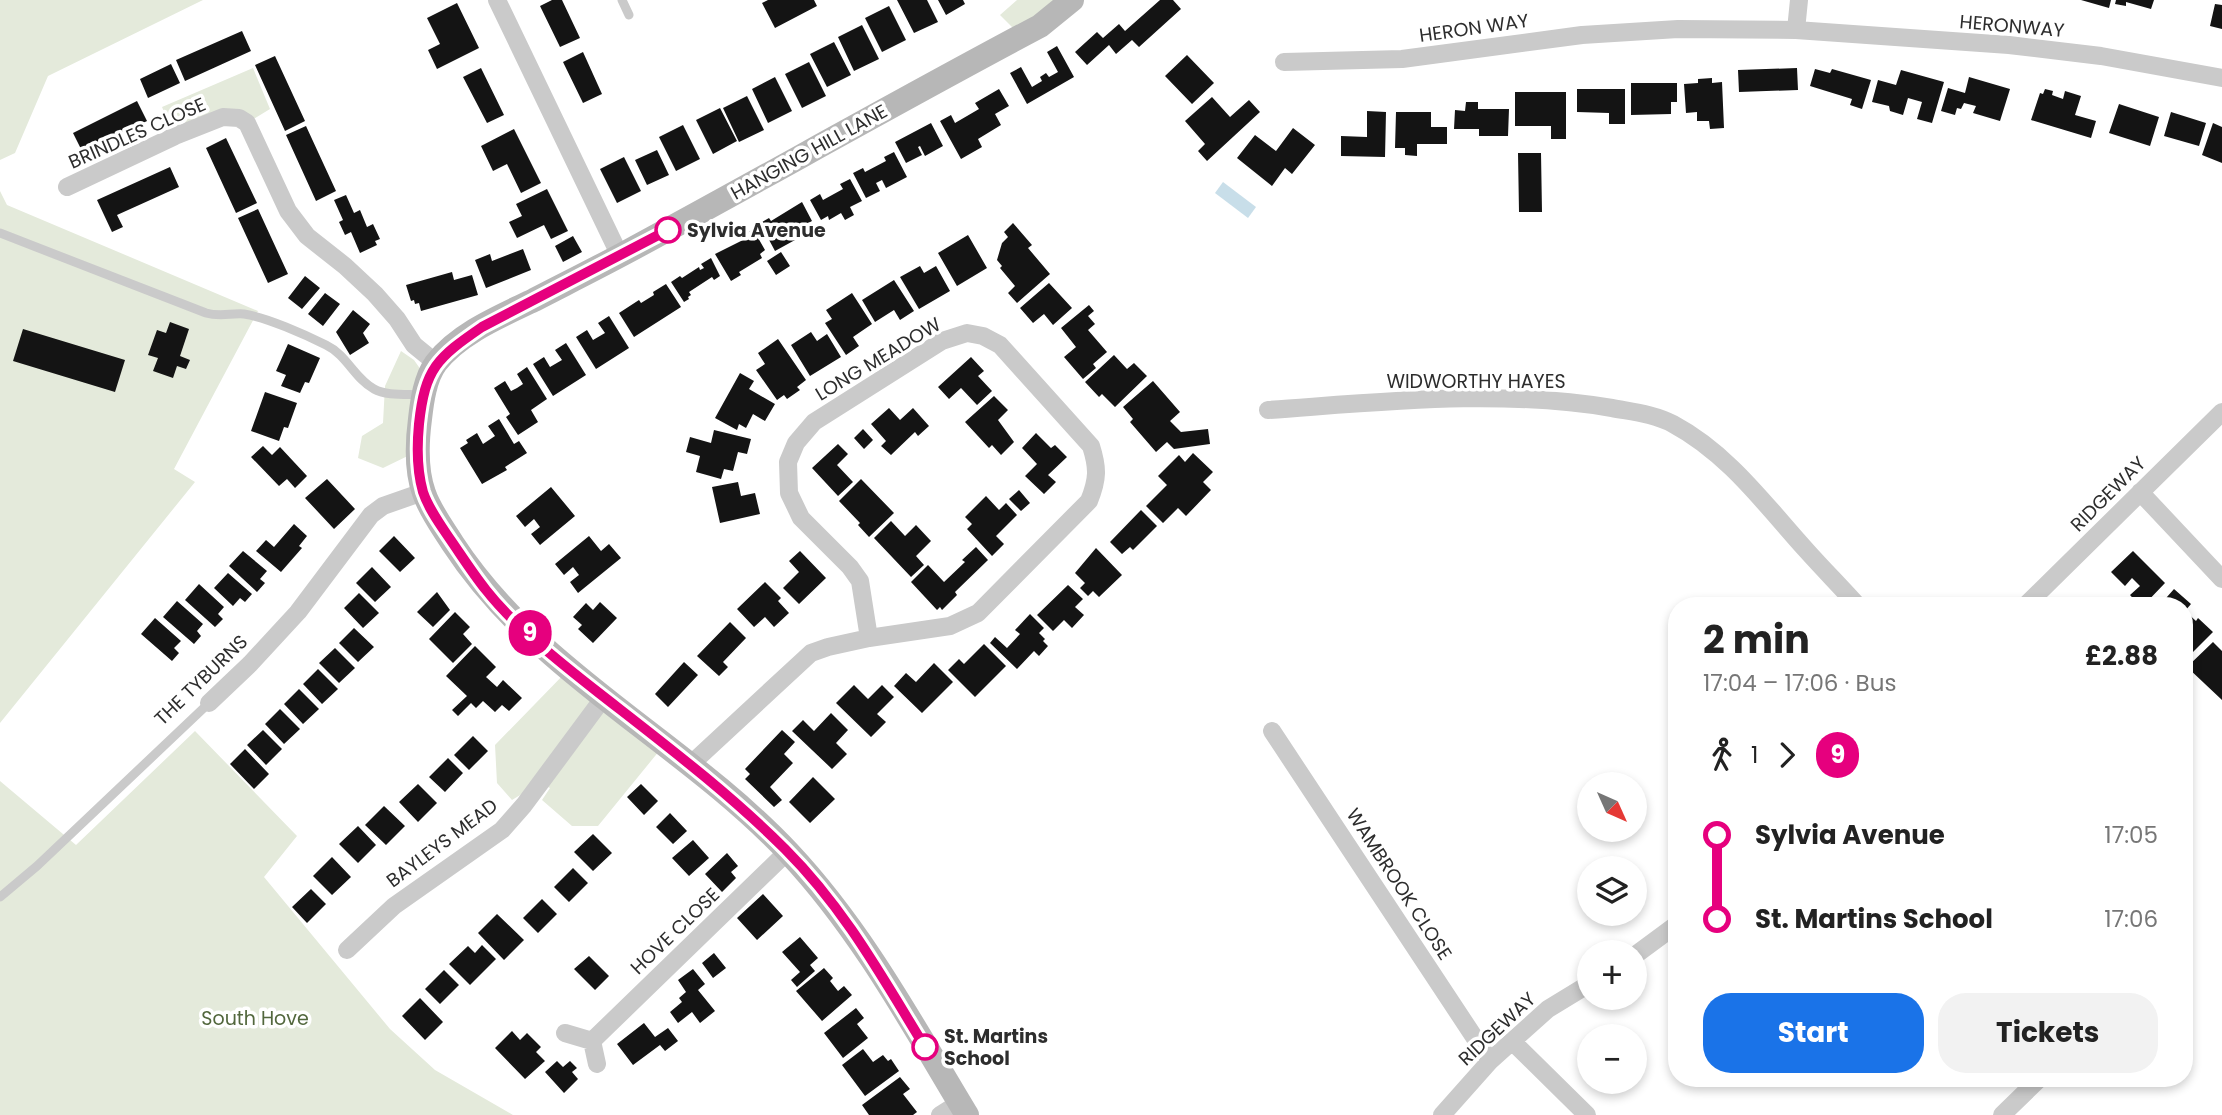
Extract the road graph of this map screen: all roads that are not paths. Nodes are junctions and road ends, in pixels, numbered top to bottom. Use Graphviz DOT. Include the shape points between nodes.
graph roads {
  1 [pos="497,0"];
  2 [pos="622,0"];
  3 [pos="1072,0"];
  4 [pos="1799,0"];
  5 [pos="629,15"];
  6 [pos="1796,30"];
  7 [pos="1284,62"];
  8 [pos="2222,78"];
  9 [pos="67,187"];
  10 [pos="0,233"];
  11 [pos="620,256"];
  12 [pos="436,363"];
  13 [pos="424,395"];
  14 [pos="1268,410"];
  15 [pos="2222,412"];
  16 [pos="423,492"];
  17 [pos="2140,492"];
  18 [pos="2222,579"];
  19 [pos="1850,597"];
  20 [pos="2034,597"];
  21 [pos="869,638"];
  22 [pos="604,697"];
  23 [pos="208,703"];
  24 [pos="1272,731"];
  25 [pos="690,765"];
  26 [pos="788,851"];
  27 [pos="0,897"];
  28 [pos="1668,931"];
  29 [pos="1647,946"];
  30 [pos="347,950"];
  31 [pos="1577,991"];
  32 [pos="565,1033"];
  33 [pos="592,1041"];
  34 [pos="1512,1041"];
  35 [pos="1490,1061"];
  36 [pos="597,1065"];
  37 [pos="2031,1087"];
  38 [pos="955,1111"];
  39 [pos="1442,1115"];
  40 [pos="1587,1115"];
  41 [pos="2002,1115"];
  1 -- 11 [label="street"];
  2 -- 5 [label="lane"];
  3 -- 11 [label="street, HANGING HILL LANE" via="1040,26"];
  4 -- 6 [label="street"];
  6 -- 7 [label="street, HERON WAY" via="1596,34 1402,60"];
  6 -- 8 [label="street, HERONWAY" via="2101,55"];
  9 -- 12 [label="street, BRINDLES CLOSE" via="175,135 223,117 239,118 247,123 288,211 307,236 375,294 414,345"];
  10 -- 13 [label="lane" via="206,313 256,317 342,354 375,390"];
  11 -- 12 [label="street, HANGING HILL LANE" via="482,327"];
  12 -- 13 [label="street, HANGING HILL LANE"];
  13 -- 16 [label="street, HANGING HILL LANE" via="418,451"];
  14 -- 19 [label="street, WIDWORTHY HAYES" via="1486,399 1568,401 1653,415 1713,451 1746,481"];
  15 -- 17 [label="street, RIDGEWAY"];
  16 -- 22 [label="street, HANGING HILL LANE" via="486,591"];
  16 -- 23 [label="street, THE TYBURNS" via="370,515 298,612"];
  17 -- 18 [label="street"];
  17 -- 20 [label="street, RIDGEWAY"];
  21 -- 21 [label="street, LONG MEADOW" via="950,626 978,612 1089,501 1095,486 1098,466 1091,446 1000,345 983,336 967,332 942,341 814,422 796,443 788,462 789,493 801,518 860,581"];
  21 -- 25 [label="street, LONG MEADOW" via="811,653"];
  22 -- 25 [label="street, HANGING HILL LANE"];
  22 -- 30 [label="street, BAYLEYS MEAD" via="502,830 394,906"];
  23 -- 27 [label="lane, THE TYBURNS"];
  24 -- 35 [label="street, WAMBROOK CLOSE"];
  25 -- 26 [label="street, HANGING HILL LANE"];
  26 -- 33 [label="street, HOVE CLOSE"];
  26 -- 38 [label="street, HANGING HILL LANE" via="867,949"];
  28 -- 29 [label="street"];
  31 -- 34 [label="street, RIDGEWAY" via="1548,1009"];
  32 -- 33 [label="street"];
  33 -- 36 [label="street"];
  34 -- 35 [label="street, RIDGEWAY"];
  34 -- 40 [label="street"];
  35 -- 39 [label="street, RIDGEWAY"];
  37 -- 41 [label="street"];
}
